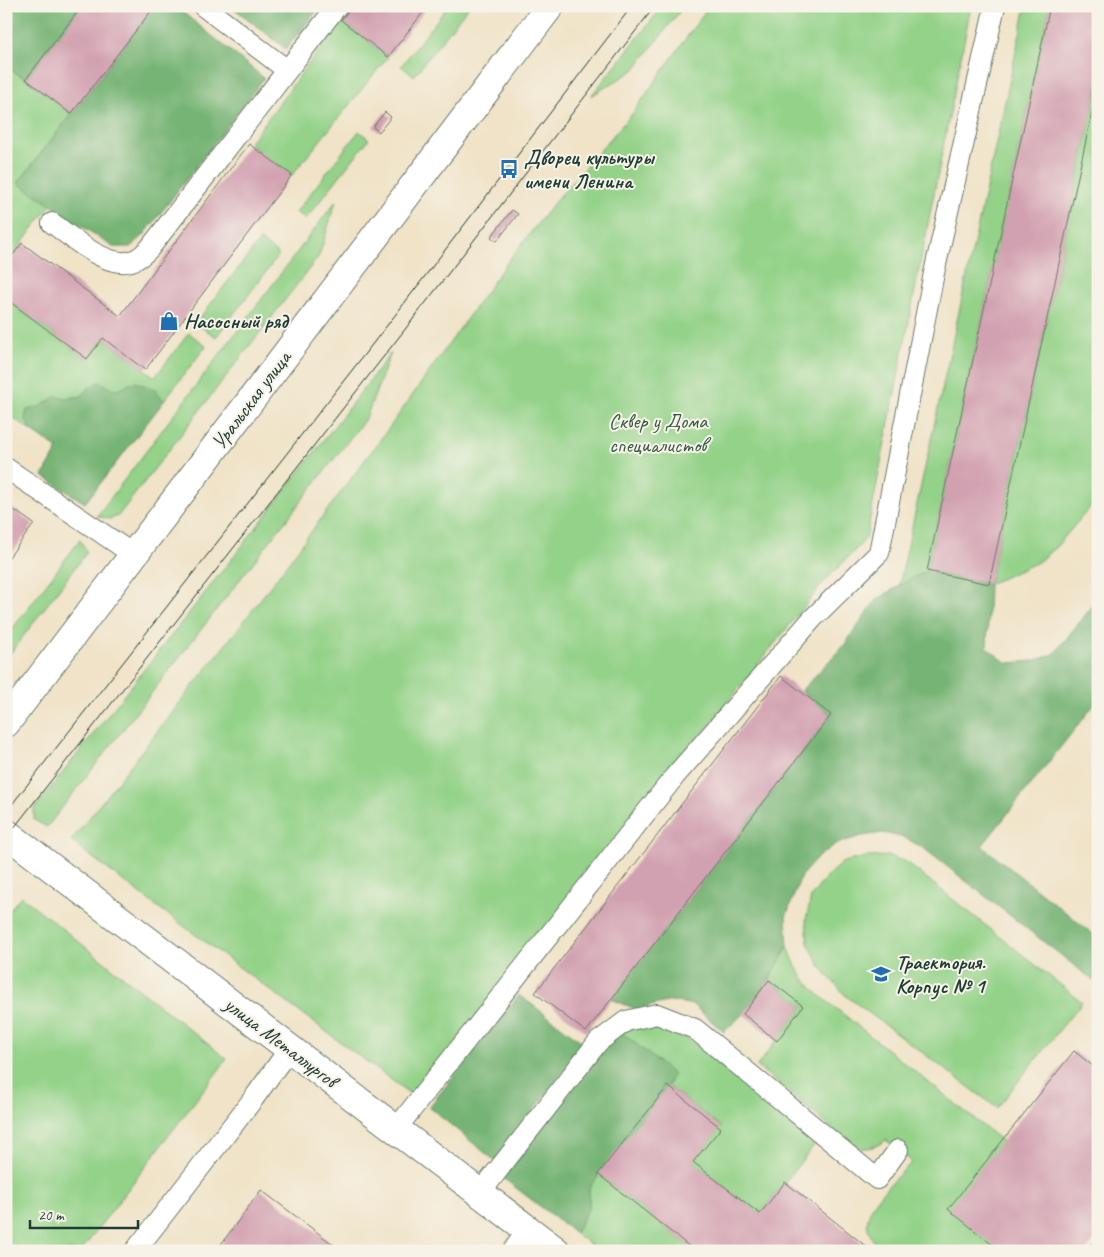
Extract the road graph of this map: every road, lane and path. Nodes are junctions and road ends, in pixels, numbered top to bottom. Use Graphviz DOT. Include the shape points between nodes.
graph roads {
  1 [pos="203,6"];
  2 [pos="337,6"];
  3 [pos="550,6"];
  4 [pos="995,6"];
  5 [pos="288,70"];
  6 [pos="52,223"];
  7 [pos="6,468"];
  8 [pos="134,555"];
  9 [pos="6,723"];
  10 [pos="6,833"];
  11 [pos="290,1048"];
  12 [pos="396,1129"];
  13 [pos="898,1150"];
  14 [pos="480,1193"];
  15 [pos="520,1240"];
  16 [pos="135,1251"];
  17 [pos="556,1251"];
  1 -- 5 [label="lane"];
  2 -- 5 [label="lane"];
  3 -- 8 [label="main road, Уральская улица"];
  4 -- 12 [label="lane" via="934,273 879,553 813,618 675,776"];
  5 -- 6 [label="lane" via="149,249 136,260 117,263 99,256"];
  7 -- 8 [label="lane"];
  8 -- 9 [label="main road, Уральская улица"];
  10 -- 11 [label="main road, улица Металлургов"];
  11 -- 12 [label="main road, улица Металлургов"];
  11 -- 16 [label="lane"];
  12 -- 14 [label="main road, улица Металлургов"];
  13 -- 14 [label="lane" via="876,1179 695,1029 657,1014 626,1021 598,1042"];
  14 -- 15 [label="main road, улица Металлургов"];
  15 -- 17 [label="main road, улица Металлургов"];
}
